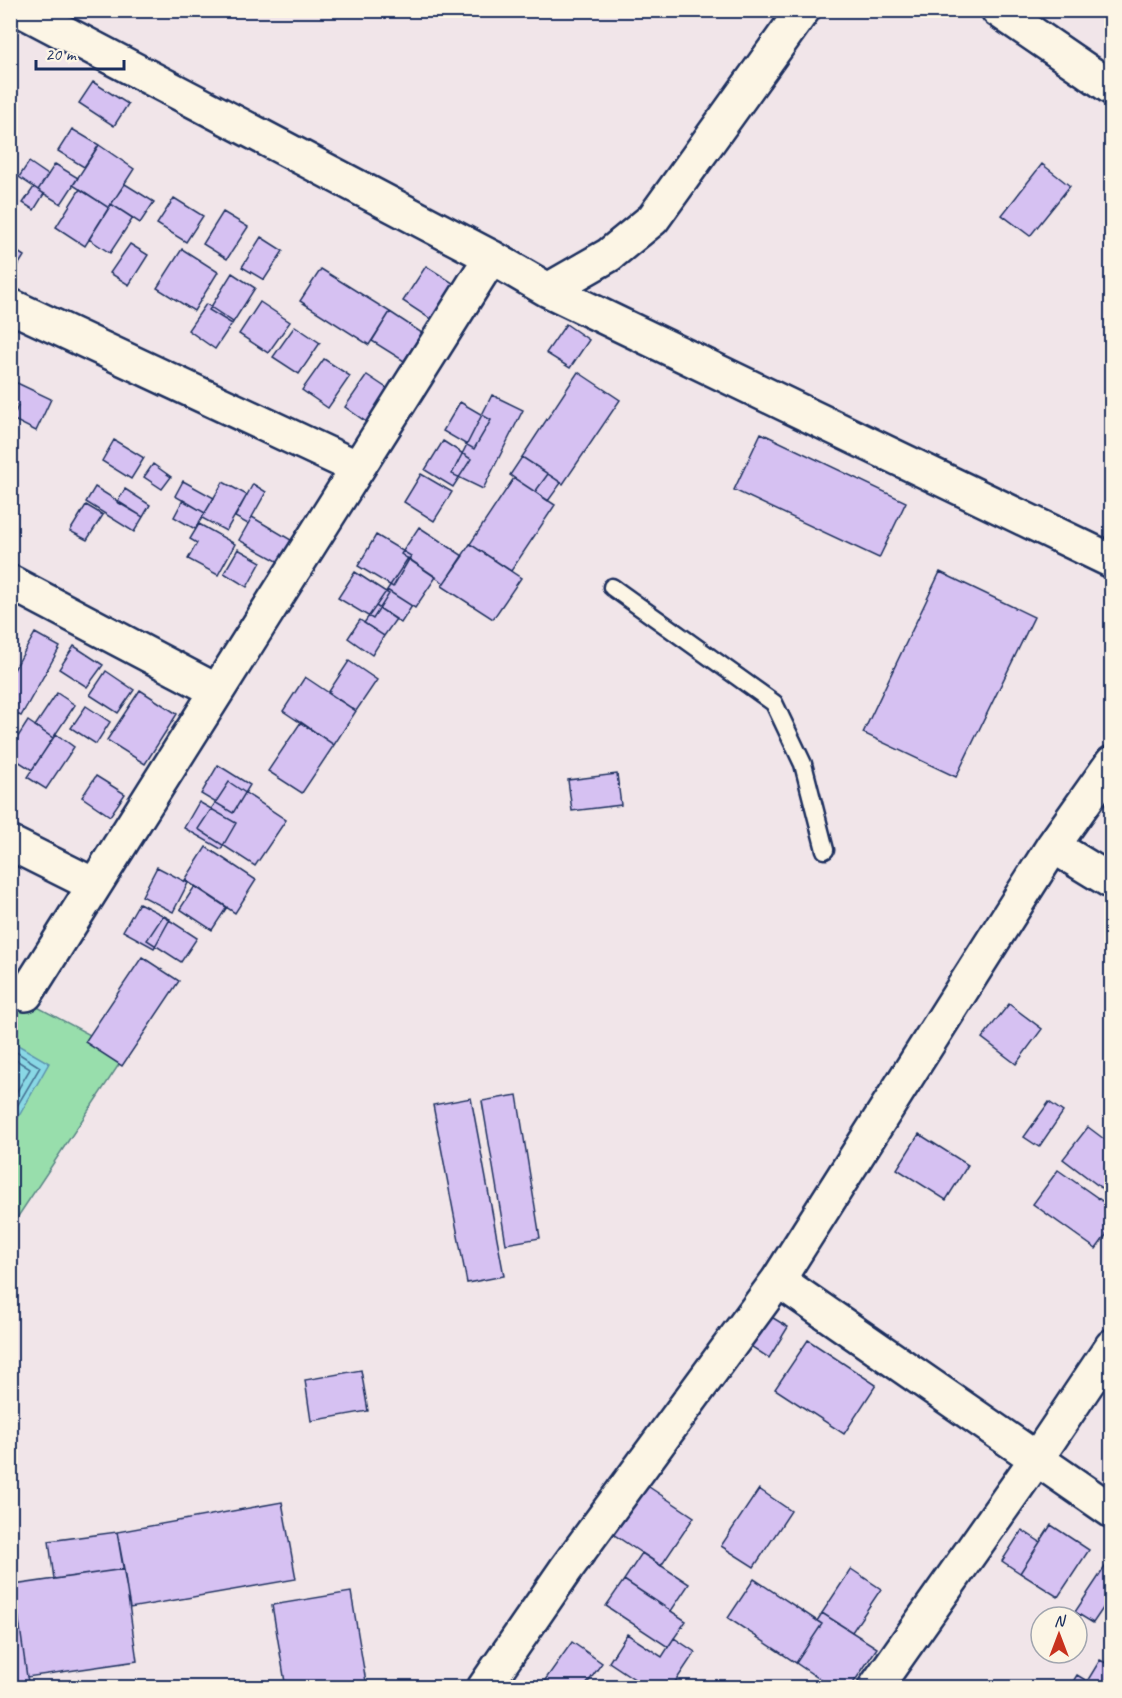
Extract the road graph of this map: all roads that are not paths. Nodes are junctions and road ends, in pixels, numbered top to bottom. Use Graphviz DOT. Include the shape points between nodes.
graph roads {
  1 [pos="14,10"];
  2 [pos="21,10"];
  3 [pos="803,10"];
  4 [pos="998,10"];
  5 [pos="10,16"];
  6 [pos="1112,88"];
  7 [pos="491,257"];
  8 [pos="548,290"];
  9 [pos="13,307"];
  10 [pos="358,468"];
  11 [pos="1112,561"];
  12 [pos="10,582"];
  13 [pos="612,587"];
  14 [pos="217,691"];
  15 [pos="1112,764"];
  16 [pos="10,843"];
  17 [pos="1053,846"];
  18 [pos="825,850"];
  19 [pos="1112,882"];
  20 [pos="94,885"];
  21 [pos="26,994"];
  22 [pos="778,1280"];
  23 [pos="1112,1346"];
  24 [pos="1037,1458"];
  25 [pos="1112,1511"];
  26 [pos="484,1688"];
  27 [pos="875,1688"];
  1 -- 5 [label="street"];
  2 -- 7 [label="street"];
  3 -- 8 [label="street" via="653,219 609,255"];
  4 -- 6 [label="street"];
  7 -- 8 [label="street"];
  7 -- 10 [label="street"];
  8 -- 11 [label="street"];
  9 -- 10 [label="street"];
  10 -- 14 [label="street"];
  12 -- 14 [label="street"];
  13 -- 18 [label="lane" via="774,703 803,764"];
  14 -- 20 [label="street"];
  15 -- 17 [label="street"];
  16 -- 20 [label="street"];
  17 -- 19 [label="street"];
  17 -- 22 [label="street"];
  20 -- 21 [label="street"];
  22 -- 24 [label="street"];
  22 -- 26 [label="street" via="566,1569"];
  23 -- 24 [label="street"];
  24 -- 25 [label="street"];
  24 -- 27 [label="street"];
}
